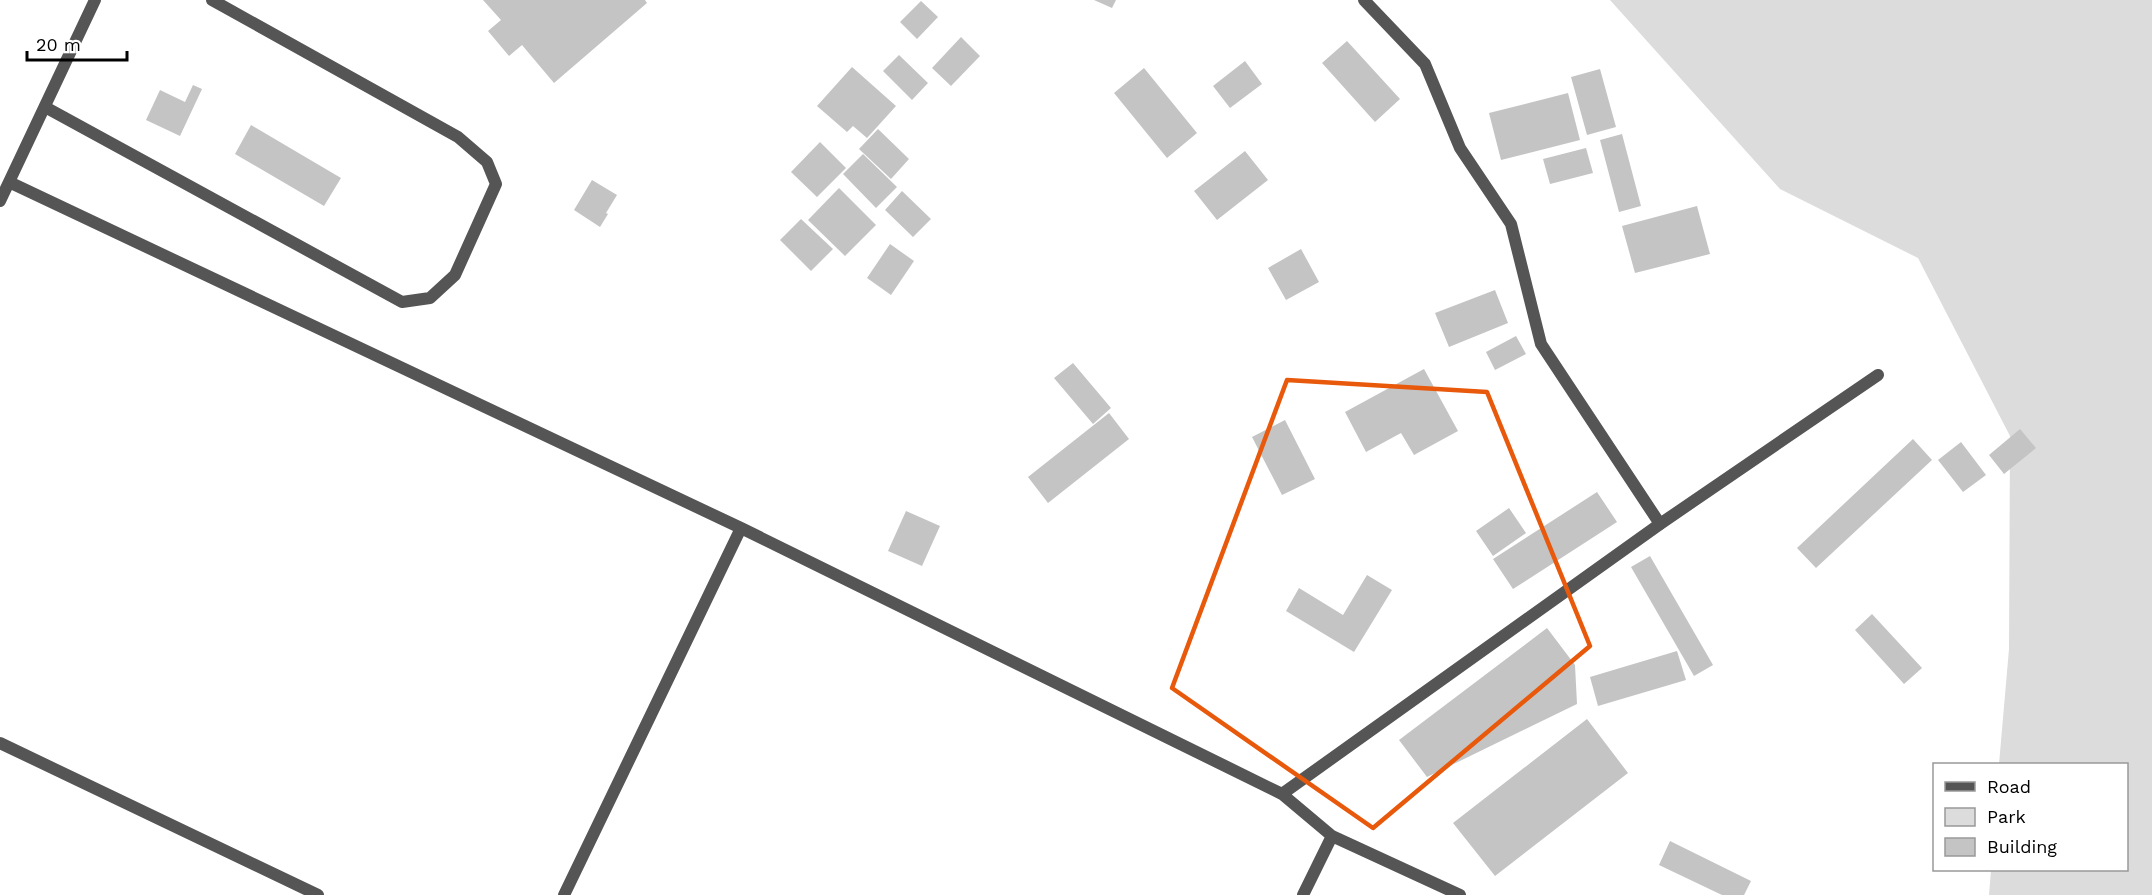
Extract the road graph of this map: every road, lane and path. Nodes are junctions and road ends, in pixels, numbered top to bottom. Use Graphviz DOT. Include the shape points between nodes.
graph roads {
  1 [pos="95,0"];
  2 [pos="212,0"];
  3 [pos="1364,0"];
  4 [pos="45,107"];
  5 [pos="9,182"];
  6 [pos="0,201"];
  7 [pos="1878,375"];
  8 [pos="1660,524"];
  9 [pos="741,528"];
  10 [pos="0,743"];
  11 [pos="1281,794"];
  12 [pos="1332,836"];
  13 [pos="318,895"];
  14 [pos="564,895"];
  15 [pos="1303,895"];
  16 [pos="1460,895"];
  1 -- 4 [label="street"];
  2 -- 4 [label="street" via="458,137 487,162 496,184 455,275 430,298 402,302"];
  3 -- 8 [label="street" via="1425,64 1460,148 1511,224 1541,344"];
  4 -- 5 [label="street"];
  5 -- 6 [label="street"];
  5 -- 9 [label="street"];
  7 -- 8 [label="street"];
  8 -- 11 [label="street"];
  9 -- 11 [label="street"];
  9 -- 14 [label="street"];
  10 -- 13 [label="street"];
  11 -- 12 [label="street"];
  12 -- 15 [label="street"];
  12 -- 16 [label="street"];
}
